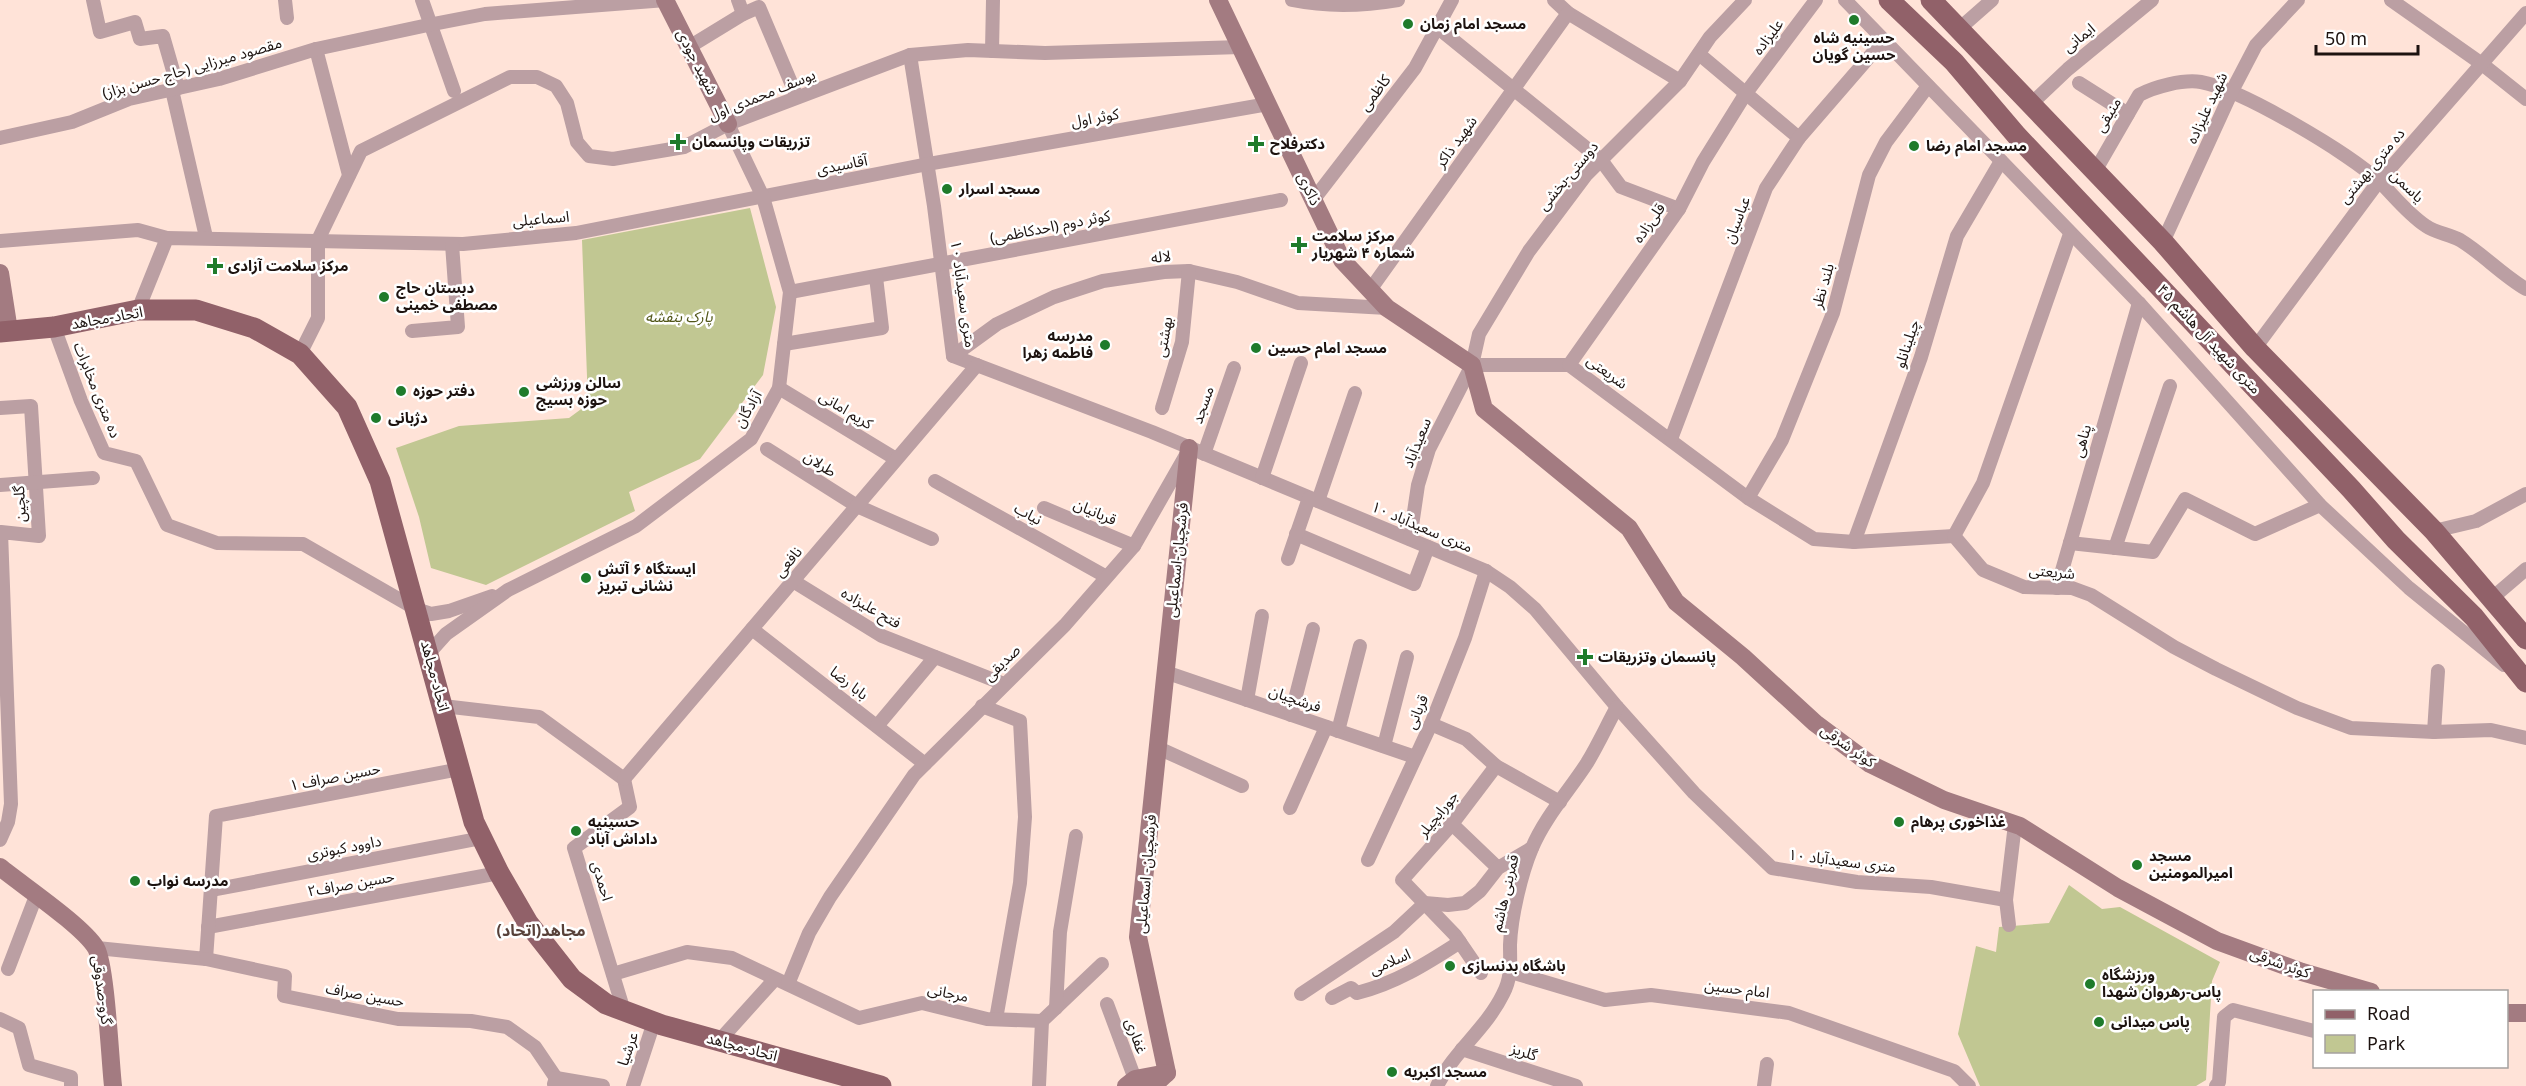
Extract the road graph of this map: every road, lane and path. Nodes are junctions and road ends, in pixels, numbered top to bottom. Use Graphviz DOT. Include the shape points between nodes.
graph roads {
  1 [pos="93,0"];
  2 [pos="285,0"];
  3 [pos="422,0"];
  4 [pos="666,0"];
  5 [pos="738,0"];
  6 [pos="993,0"];
  7 [pos="1218,0"];
  8 [pos="1292,0"];
  9 [pos="1398,0"];
  10 [pos="1452,0"];
  11 [pos="1554,0"];
  12 [pos="1745,0"];
  13 [pos="1816,0"];
  14 [pos="1845,0"];
  15 [pos="1889,0"];
  16 [pos="1931,0"];
  17 [pos="1992,0"];
  18 [pos="2152,0"];
  19 [pos="2298,0"];
  20 [pos="2391,0"];
  21 [pos="1568,13"];
  22 [pos="2526,13"];
  23 [pos="743,14"];
  24 [pos="287,18"];
  25 [pos="428,25"];
  26 [pos="1437,27"];
  27 [pos="1959,29"];
  28 [pos="1883,41"];
  29 [pos="689,47"];
  30 [pos="1241,47"];
  31 [pos="316,49"];
  32 [pos="992,51"];
  33 [pos="1699,54"];
  34 [pos="910,55"];
  35 [pos="2482,64"];
  36 [pos="1680,81"];
  37 [pos="2079,83"];
  38 [pos="1928,86"];
  39 [pos="175,89"];
  40 [pos="1514,89"];
  41 [pos="454,91"];
  42 [pos="2232,91"];
  43 [pos="1746,93"];
  44 [pos="797,98"];
  45 [pos="2526,99"];
  46 [pos="1268,104"];
  47 [pos="2030,105"];
  48 [pos="2128,114"];
  49 [pos="728,124"];
  50 [pos="0,138"];
  51 [pos="1799,138"];
  52 [pos="1602,160"];
  53 [pos="2001,161"];
  54 [pos="928,164"];
  55 [pos="2094,173"];
  56 [pos="349,175"];
  57 [pos="2379,181"];
  58 [pos="763,197"];
  59 [pos="1314,199"];
  60 [pos="1281,200"];
  61 [pos="1679,209"];
  62 [pos="2070,234"];
  63 [pos="206,237"];
  64 [pos="167,238"];
  65 [pos="318,240"];
  66 [pos="0,241"];
  67 [pos="2163,242"];
  68 [pos="452,244"];
  69 [pos="942,265"];
  70 [pos="1189,271"];
  71 [pos="0,273"];
  72 [pos="876,277"];
  73 [pos="2526,289"];
  74 [pos="1370,290"];
  75 [pos="790,292"];
  76 [pos="2139,303"];
  77 [pos="1387,308"];
  78 [pos="138,310"];
  79 [pos="54,327"];
  80 [pos="5,331"];
  81 [pos="412,331"];
  82 [pos="784,344"];
  83 [pos="2255,348"];
  84 [pos="300,354"];
  85 [pos="953,356"];
  86 [pos="1301,363"];
  87 [pos="1569,364"];
  88 [pos="977,365"];
  89 [pos="1472,365"];
  90 [pos="1234,368"];
  91 [pos="2170,386"];
  92 [pos="779,388"];
  93 [pos="1355,393"];
  94 [pos="0,408"];
  95 [pos="1162,408"];
  96 [pos="1671,439"];
  97 [pos="766,449"];
  98 [pos="1197,451"];
  99 [pos="896,459"];
  100 [pos="93,478"];
  101 [pos="1262,478"];
  102 [pos="36,481"];
  103 [pos="935,481"];
  104 [pos="0,485"];
  105 [pos="2526,494"];
  106 [pos="1748,498"];
  107 [pos="1313,500"];
  108 [pos="2320,504"];
  109 [pos="857,506"];
  110 [pos="1044,508"];
  111 [pos="2434,531"];
  112 [pos="1296,534"];
  113 [pos="1954,536"];
  114 [pos="932,539"];
  115 [pos="1410,539"];
  116 [pos="1854,542"];
  117 [pos="2070,543"];
  118 [pos="1134,546"];
  119 [pos="1428,547"];
  120 [pos="2115,548"];
  121 [pos="1287,559"];
  122 [pos="2526,570"];
  123 [pos="1486,572"];
  124 [pos="1105,576"];
  125 [pos="793,581"];
  126 [pos="2057,588"];
  127 [pos="508,590"];
  128 [pos="2491,599"];
  129 [pos="416,609"];
  130 [pos="1262,616"];
  131 [pos="752,629"];
  132 [pos="1313,629"];
  133 [pos="2526,639"];
  134 [pos="1360,646"];
  135 [pos="429,653"];
  136 [pos="936,657"];
  137 [pos="1407,657"];
  138 [pos="2438,671"];
  139 [pos="1165,672"];
  140 [pos="2526,682"];
  141 [pos="1004,684"];
  142 [pos="1247,700"];
  143 [pos="443,706"];
  144 [pos="982,706"];
  145 [pos="1617,707"];
  146 [pos="1291,715"];
  147 [pos="1431,724"];
  148 [pos="877,726"];
  149 [pos="1332,729"];
  150 [pos="2434,732"];
  151 [pos="2526,738"];
  152 [pos="1384,746"];
  153 [pos="1158,748"];
  154 [pos="1415,757"];
  155 [pos="925,764"];
  156 [pos="1496,766"];
  157 [pos="460,769"];
  158 [pos="624,779"];
  159 [pos="1242,786"];
  160 [pos="1560,802"];
  161 [pos="5,803"];
  162 [pos="1290,808"];
  163 [pos="2015,824"];
  164 [pos="1452,825"];
  165 [pos="1076,836"];
  166 [pos="482,838"];
  167 [pos="0,840"];
  168 [pos="1532,848"];
  169 [pos="1368,860"];
  170 [pos="0,867"];
  171 [pos="1498,868"];
  172 [pos="499,873"];
  173 [pos="212,890"];
  174 [pos="36,896"];
  175 [pos="2006,900"];
  176 [pos="1425,903"];
  177 [pos="2009,926"];
  178 [pos="208,927"];
  179 [pos="1460,942"];
  180 [pos="97,948"];
  181 [pos="206,959"];
  182 [pos="1102,964"];
  183 [pos="9,969"];
  184 [pos="1511,972"];
  185 [pos="1481,973"];
  186 [pos="613,974"];
  187 [pos="781,982"];
  188 [pos="2362,990"];
  189 [pos="1301,994"];
  190 [pos="1332,998"];
  191 [pos="1107,1004"];
  192 [pos="1056,1008"];
  193 [pos="624,1011"];
  194 [pos="2508,1013"];
  195 [pos="2526,1013"];
  196 [pos="0,1019"];
  197 [pos="996,1019"];
  198 [pos="1042,1021"];
  199 [pos="654,1022"];
  200 [pos="2313,1031"];
  201 [pos="719,1041"];
  202 [pos="1462,1049"];
  203 [pos="1767,1064"];
  204 [pos="1167,1073"];
  205 [pos="555,1082"];
  206 [pos="1130,1082"];
  207 [pos="71,1086"];
  208 [pos="113,1086"];
  209 [pos="603,1086"];
  210 [pos="633,1086"];
  211 [pos="881,1086"];
  212 [pos="1039,1086"];
  213 [pos="1153,1086"];
  214 [pos="1437,1086"];
  215 [pos="1576,1086"];
  216 [pos="1764,1086"];
  217 [pos="1969,1086"];
  218 [pos="2216,1086"];
  1 -- 39 [label="street" via="100,33 135,22 140,39 163,36"];
  2 -- 24 [label="street"];
  3 -- 25 [label="street"];
  4 -- 25 [label="street, مقصود میرزایی (حاج حسن بزاز)" via="486,14"];
  4 -- 29 [label="main road, شهید جودی"];
  5 -- 23 [label="street"];
  6 -- 32 [label="street"];
  7 -- 30 [label="main road, ذاکری"];
  8 -- 9 [label="street" via="1315,5"];
  10 -- 26 [label="street, کاظمی"];
  11 -- 21 [label="street"];
  12 -- 33 [label="street, دوستی-بخشی"];
  13 -- 43 [label="street, علیزاده"];
  14 -- 28 [label="street"];
  15 -- 140 [label="main road, ۴۵ متری شهید آل هاشم" via="1954,62 2024,144 2396,540 2474,617"];
  16 -- 27 [label="main road, ۴۵ متری شهید آل هاشم"];
  17 -- 27 [label="street"];
  18 -- 47 [label="street, ایمانی"];
  19 -- 42 [label="street, شهید علیزاده" via="2256,45"];
  20 -- 35 [label="street"];
  21 -- 36 [label="street"];
  21 -- 40 [label="street, شهید ذاکر"];
  22 -- 35 [label="street, ده متری بهشتی"];
  23 -- 29 [label="street"];
  23 -- 44 [label="street" via="759,7"];
  25 -- 31 [label="street, مقصود میرزایی (حاج حسن بزاز)"];
  25 -- 41 [label="street"];
  26 -- 40 [label="street"];
  26 -- 59 [label="street, کاظمی" via="1415,68"];
  27 -- 47 [label="main road, ۴۵ متری شهید آل هاشم"];
  28 -- 38 [label="street"];
  28 -- 51 [label="street, عباسیان"];
  29 -- 49 [label="main road, شهید جودی"];
  30 -- 32 [label="street, یوسف محمدی اول"];
  30 -- 46 [label="main road, ذاکری"];
  31 -- 39 [label="street, مقصود میرزایی (حاج حسن بزاز)"];
  31 -- 56 [label="street"];
  32 -- 34 [label="street, یوسف محمدی اول"];
  33 -- 36 [label="street, دوستی-بخشی"];
  33 -- 43 [label="street"];
  34 -- 44 [label="street, یوسف محمدی اول"];
  34 -- 54 [label="street, ۱۰ متری سعیدآباد"];
  35 -- 45 [label="street"];
  35 -- 57 [label="street, ده متری بهشتی"];
  36 -- 52 [label="street, دوستی-بخشی"];
  37 -- 48 [label="street"];
  38 -- 53 [label="street"];
  38 -- 106 [label="street, بلند نظر" via="1886,142 1869,175 1833,313 1782,440"];
  39 -- 50 [label="street, مقصود میرزایی (حاج حسن بزاز)" via="129,99 72,122"];
  39 -- 63 [label="street"];
  40 -- 52 [label="street"];
  40 -- 74 [label="street, شهید ذاکر"];
  42 -- 48 [label="street, منیقی" via="2192,82 2148,90 2139,95"];
  42 -- 57 [label="street, یاسمن" via="2314,136"];
  42 -- 67 [label="street, شهید علیزاده"];
  43 -- 51 [label="street"];
  43 -- 61 [label="street, قلی‌زاده"];
  44 -- 49 [label="street, یوسف محمدی اول"];
  46 -- 54 [label="street, کوثر اول"];
  46 -- 59 [label="main road, ذاکری"];
  47 -- 55 [label="main road, ۴۵ متری شهید آل هاشم"];
  48 -- 55 [label="street, منیقی"];
  49 -- 56 [label="street, یوسف محمدی اول" via="684,147 613,159 589,156 577,142 567,103 556,86 537,77 510,77 361,151"];
  49 -- 58 [label="street, آزادگان"];
  51 -- 96 [label="street, عباسیان" via="1766,188"];
  52 -- 61 [label="street" via="1621,187"];
  52 -- 89 [label="street, دوستی-بخشی" via="1586,175 1529,251 1479,334"];
  53 -- 62 [label="street"];
  53 -- 116 [label="street, چیلینانلو" via="1957,236 1921,357"];
  54 -- 58 [label="street, آقاسیدی"];
  54 -- 69 [label="street, ۱۰ متری سعیدآباد"];
  55 -- 67 [label="main road, ۴۵ متری شهید آل هاشم"];
  56 -- 65 [label="street, یوسف محمدی اول"];
  57 -- 73 [label="street, یاسمن" via="2427,227 2460,240 2502,275"];
  57 -- 83 [label="street, ده متری بهشتی"];
  58 -- 68 [label="street, اسماعیلی" via="576,233"];
  58 -- 75 [label="street, آزادگان"];
  59 -- 74 [label="main road, ذاکری" via="1342,260"];
  60 -- 69 [label="street, کوثر دوم (احدکاظمی)"];
  61 -- 87 [label="street, قلی‌زاده"];
  62 -- 76 [label="street"];
  62 -- 113 [label="street" via="1983,483"];
  63 -- 64 [label="street, اسماعیلی"];
  63 -- 65 [label="street, اسماعیلی"];
  64 -- 66 [label="street, اسماعیلی" via="138,230"];
  64 -- 78 [label="street"];
  65 -- 68 [label="street, اسماعیلی"];
  65 -- 84 [label="street, یوسف محمدی اول" via="318,318"];
  67 -- 83 [label="main road, ۴۵ متری شهید آل هاشم"];
  68 -- 81 [label="street" via="458,327"];
  69 -- 72 [label="street, کوثر دوم (احدکاظمی)"];
  69 -- 85 [label="street, ۱۰ متری سعیدآباد"];
  70 -- 77 [label="street, لاله" via="1299,303"];
  70 -- 85 [label="street, لاله" via="1103,281 1054,297 997,324"];
  70 -- 95 [label="street, بهشتی" via="1182,342"];
  71 -- 80 [label="main road"];
  72 -- 75 [label="street, کوثر دوم (احدکاظمی)"];
  72 -- 82 [label="street" via="882,328"];
  74 -- 77 [label="main road, ذاکری"];
  75 -- 82 [label="street, آزادگان"];
  76 -- 108 [label="street"];
  76 -- 117 [label="street, پناهی"];
  77 -- 89 [label="main road, ذاکری"];
  78 -- 79 [label="main road, اتحاد-مجاهد"];
  78 -- 84 [label="main road, اتحاد-مجاهد" via="196,310 255,327"];
  79 -- 80 [label="main road, اتحاد-مجاهد"];
  79 -- 129 [label="street, ده متری مخابرات" via="104,453 136,462 167,525 217,543 303,544"];
  82 -- 92 [label="street, آزادگان"];
  83 -- 111 [label="main road, ۴۵ متری شهید آل هاشم"];
  84 -- 129 [label="main road, اتحاد-مجاهد" via="352,417 380,481"];
  85 -- 88 [label="street, ۱۰ متری سعیدآباد"];
  86 -- 101 [label="street"];
  87 -- 89 [label="street, شریعتی"];
  87 -- 96 [label="street, شریعتی"];
  88 -- 98 [label="street, ۱۰ متری سعیدآباد"];
  88 -- 99 [label="street, نافعی"];
  89 -- 115 [label="street, سعیدآباد" via="1429,449 1418,485"];
  89 -- 163 [label="main road, کوثر شرقی" via="1484,409 1629,528 1676,602 1815,723 1870,764 1944,801"];
  90 -- 98 [label="street, مسجد"];
  91 -- 120 [label="street"];
  92 -- 99 [label="street, کریم امانی"];
  92 -- 127 [label="street, آزادگان" via="751,439 644,521"];
  93 -- 107 [label="street"];
  94 -- 102 [label="street, گلچین" via="31,406"];
  96 -- 106 [label="street, شریعتی"];
  97 -- 109 [label="street, طرلان"];
  98 -- 101 [label="street, ۱۰ متری سعیدآباد"];
  98 -- 118 [label="street, صدیقی"];
  98 -- 139 [label="main road, فرشچیان-اسماعیلی"];
  99 -- 109 [label="street, نافعی"];
  100 -- 102 [label="street"];
  101 -- 107 [label="street, ۱۰ متری سعیدآباد"];
  102 -- 104 [label="street"];
  102 -- 161 [label="street, گلچین" via="39,536 1,532"];
  103 -- 124 [label="street, نیاب"];
  105 -- 111 [label="street" via="2476,521"];
  106 -- 116 [label="street, شریعتی" via="1814,539"];
  107 -- 112 [label="street"];
  107 -- 115 [label="street, ۱۰ متری سعیدآباد"];
  108 -- 120 [label="street" via="2255,534 2185,499 2153,552"];
  108 -- 140 [label="street" via="2409,588"];
  109 -- 114 [label="street"];
  109 -- 125 [label="street, نافعی"];
  110 -- 118 [label="street, قربانیان"];
  111 -- 128 [label="main road, ۴۵ متری شهید آل هاشم"];
  112 -- 119 [label="street" via="1414,584"];
  112 -- 121 [label="street"];
  113 -- 116 [label="street, شریعتی"];
  113 -- 126 [label="street, شریعتی" via="1983,570 2024,587"];
  115 -- 119 [label="street, ۱۰ متری سعیدآباد"];
  117 -- 120 [label="street"];
  117 -- 126 [label="street, پناهی"];
  118 -- 124 [label="street, صدیقی"];
  119 -- 123 [label="street, ۱۰ متری سعیدآباد"];
  122 -- 128 [label="street"];
  123 -- 145 [label="street, ۱۰ متری سعیدآباد" via="1535,609"];
  123 -- 147 [label="street, قربانی"];
  124 -- 141 [label="street, صدیقی" via="1065,625"];
  125 -- 131 [label="street, نافعی"];
  125 -- 136 [label="street, فتح علیزاده" via="882,636"];
  126 -- 150 [label="street, شریعتی" via="2072,588 2091,595 2174,647 2296,708 2351,728"];
  127 -- 129 [label="street" via="449,611 431,614"];
  127 -- 135 [label="street" via="446,634"];
  128 -- 133 [label="main road, ۴۵ متری شهید آل هاشم"];
  129 -- 135 [label="main road, اتحاد-مجاهد"];
  130 -- 142 [label="street"];
  131 -- 148 [label="street, بابا رضا"];
  131 -- 158 [label="street, نافعی"];
  132 -- 146 [label="street"];
  134 -- 149 [label="street"];
  135 -- 143 [label="main road, اتحاد-مجاهد"];
  136 -- 141 [label="street, فتح علیزاده"];
  136 -- 148 [label="street"];
  137 -- 152 [label="street"];
  138 -- 150 [label="street"];
  139 -- 142 [label="street, فرشچیان"];
  139 -- 153 [label="main road, فرشچیان- اسماعیلی"];
  141 -- 144 [label="street, صدیقی"];
  142 -- 146 [label="street, فرشچیان"];
  143 -- 157 [label="main road, اتحاد-مجاهد"];
  143 -- 158 [label="street" via="539,717"];
  144 -- 155 [label="street, صدیقی"];
  144 -- 197 [label="street" via="1020,721 1024,805 1019,890"];
  145 -- 160 [label="street, قمربنی هاشم"];
  145 -- 175 [label="street, ۱۰ متری سعیدآباد" via="1694,793 1772,868"];
  146 -- 149 [label="street, فرشچیان"];
  147 -- 154 [label="street, قربانی"];
  147 -- 156 [label="street" via="1466,739"];
  148 -- 155 [label="street, بابا رضا"];
  149 -- 152 [label="street, فرشچیان"];
  149 -- 162 [label="street"];
  150 -- 151 [label="street, شریعتی" via="2491,730"];
  152 -- 154 [label="street, فرشچیان"];
  153 -- 159 [label="street"];
  153 -- 204 [label="main road, فرشچیان- اسماعیلی" via="1138,937"];
  154 -- 169 [label="street, قربانی"];
  155 -- 187 [label="street, صدیقی" via="830,897"];
  156 -- 160 [label="street"];
  156 -- 164 [label="street, جورابچیلر"];
  157 -- 166 [label="main road, اتحاد-مجاهد"];
  157 -- 173 [label="street, حسین صراف ۱" via="216,816"];
  158 -- 186 [label="street, احمدی" via="630,807 574,848"];
  160 -- 168 [label="street, قمربنی هاشم"];
  161 -- 167 [label="street, گلچین"];
  163 -- 175 [label="street"];
  163 -- 188 [label="main road, کوثر شرقی" via="2118,888 2217,941"];
  164 -- 171 [label="street"];
  164 -- 176 [label="street, جورابچیلر" via="1402,880"];
  165 -- 192 [label="street" via="1060,932"];
  166 -- 172 [label="main road, اتحاد-مجاهد"];
  166 -- 173 [label="street, داوود کبوتری"];
  168 -- 171 [label="street"];
  168 -- 184 [label="street, قمربنی هاشم" via="1510,944"];
  170 -- 174 [label="main road, گرو-صدوقی"];
  171 -- 176 [label="street" via="1465,903"];
  172 -- 178 [label="street, حسین صراف۲"];
  172 -- 193 [label="main road, اتحاد-مجاهد" via="528,923 572,979 606,1004"];
  173 -- 178 [label="street"];
  174 -- 180 [label="main road, گرو-صدوقی"];
  174 -- 183 [label="street"];
  175 -- 177 [label="street"];
  176 -- 179 [label="street"];
  176 -- 189 [label="street" via="1394,932"];
  178 -- 181 [label="street"];
  179 -- 185 [label="street"];
  179 -- 190 [label="street, اسلامی" via="1382,987 1357,993 1351,988"];
  180 -- 181 [label="street, حسین صراف"];
  180 -- 208 [label="main road, گرو-صدوقی"];
  181 -- 205 [label="street, حسین صراف" via="285,976 284,996 398,1019 471,1021 507,1027 534,1047"];
  182 -- 192 [label="street"];
  184 -- 202 [label="street, قمربنی هاشم" via="1490,1017"];
  184 -- 217 [label="street, امام حسین" via="1605,1000 1651,995 1789,1013 1954,1071"];
  186 -- 187 [label="street, مرجانی" via="687,952 732,958"];
  186 -- 193 [label="street, احمدی"];
  187 -- 197 [label="street, مرجانی" via="859,1018 922,1003"];
  187 -- 201 [label="street"];
  191 -- 206 [label="street, غفاری"];
  192 -- 198 [label="street"];
  193 -- 199 [label="main road, اتحاد-مجاهد"];
  194 -- 195 [label="main road"];
  196 -- 207 [label="street" via="19,1028 29,1065 71,1077"];
  197 -- 198 [label="street, مرجانی"];
  198 -- 212 [label="street"];
  199 -- 201 [label="main road, اتحاد-مجاهد"];
  199 -- 210 [label="street, عرشیا"];
  200 -- 218 [label="street" via="2234,1010 2224,1017"];
  201 -- 211 [label="main road, اتحاد-مجاهد"];
  202 -- 214 [label="street, قمربنی هاشم" via="1447,1065"];
  202 -- 215 [label="street, گلریز"];
  203 -- 216 [label="street"];
  204 -- 206 [label="main road"];
  204 -- 213 [label="main road"];
  205 -- 209 [label="street"];
}
